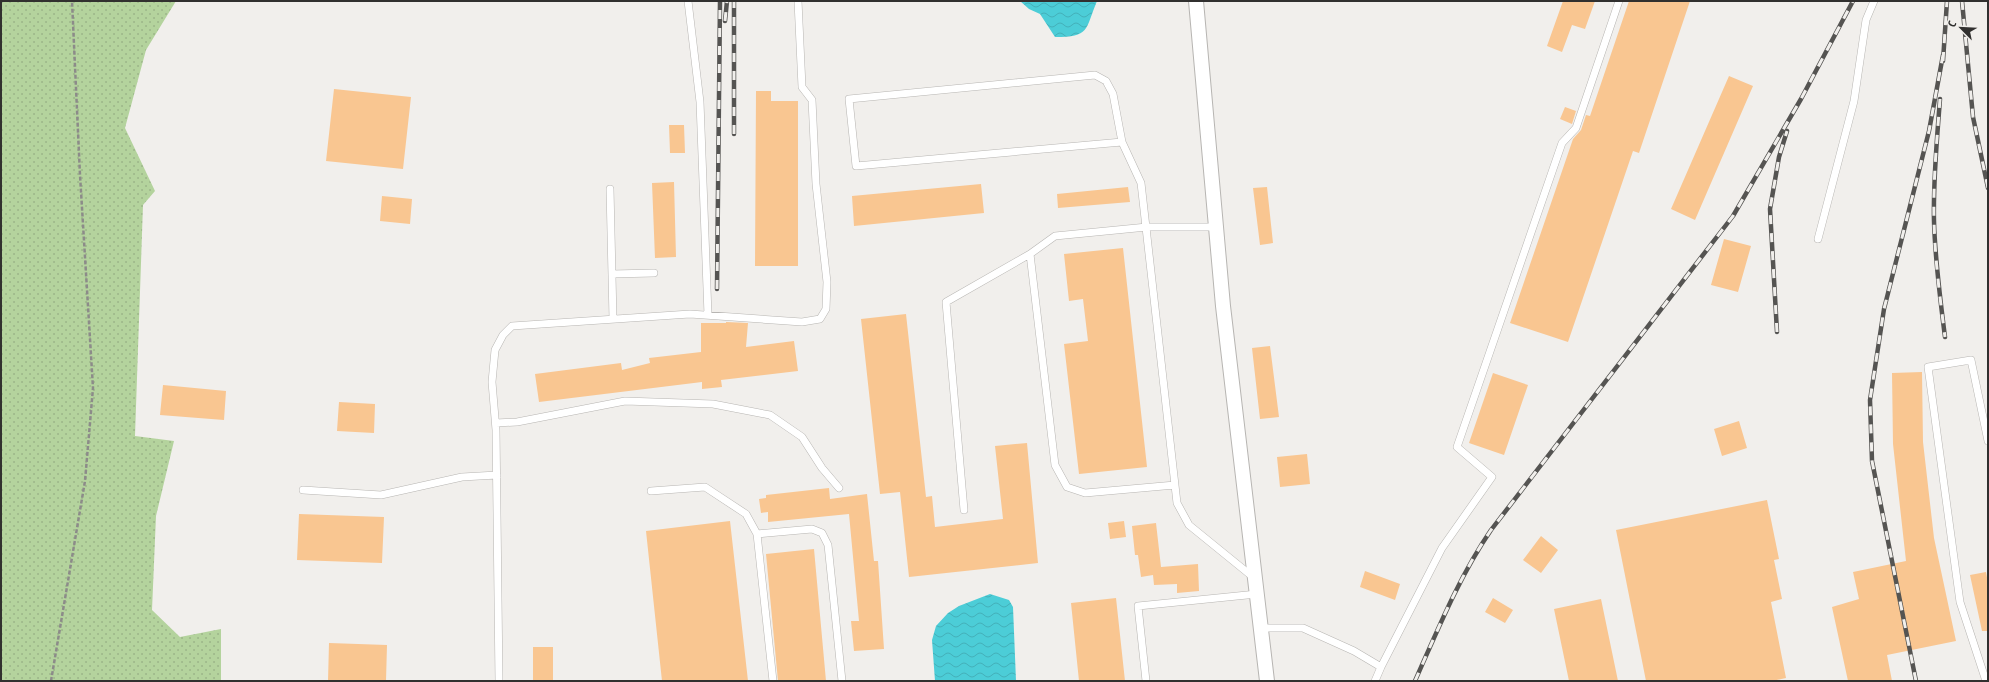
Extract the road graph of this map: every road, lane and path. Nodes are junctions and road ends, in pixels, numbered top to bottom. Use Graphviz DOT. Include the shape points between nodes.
graph roads {
  1 [pos="72,1"];
  2 [pos="688,1"];
  3 [pos="798,1"];
  4 [pos="1196,1"];
  5 [pos="1618,1"];
  6 [pos="1874,1"];
  7 [pos="1122,142"];
  8 [pos="610,189"];
  9 [pos="1147,227"];
  10 [pos="1216,227"];
  11 [pos="1818,239"];
  12 [pos="1030,254"];
  13 [pos="654,273"];
  14 [pos="612,274"];
  15 [pos="708,315"];
  16 [pos="613,319"];
  17 [pos="496,423"];
  18 [pos="1988,441"];
  19 [pos="497,475"];
  20 [pos="1175,485"];
  21 [pos="839,488"];
  22 [pos="303,490"];
  23 [pos="651,491"];
  24 [pos="964,510"];
  25 [pos="757,534"];
  26 [pos="1255,578"];
  27 [pos="1257,594"];
  28 [pos="1261,628"];
  29 [pos="1381,667"];
  30 [pos="51,681"];
  31 [pos="500,681"];
  32 [pos="773,681"];
  33 [pos="842,681"];
  34 [pos="1146,681"];
  35 [pos="1267,681"];
  36 [pos="1374,681"];
  37 [pos="1986,681"];
  1 -- 30 [label="path" via="93,388 85,481"];
  2 -- 15 [label="lane" via="700,102"];
  3 -- 15 [label="lane" via="802,87 812,100 816,184 827,282 826,310 820,319 802,322"];
  4 -- 10 [label="street"];
  5 -- 29 [label="lane" via="1576,128 1562,143 1457,447 1492,477 1442,548"];
  6 -- 11 [label="lane" via="1866,20 1854,101"];
  7 -- 7 [label="lane" via="856,166 849,99 1095,75 1106,80 1114,94"];
  7 -- 9 [label="lane" via="1141,183"];
  8 -- 14 [label="lane"];
  9 -- 10 [label="lane"];
  9 -- 12 [label="lane" via="1055,236"];
  9 -- 20 [label="lane"];
  10 -- 26 [label="street"];
  12 -- 20 [label="lane" via="1055,465 1066,487 1085,493"];
  12 -- 24 [label="lane" via="946,302"];
  13 -- 14 [label="lane"];
  14 -- 16 [label="lane"];
  15 -- 16 [label="lane"];
  16 -- 17 [label="lane" via="512,326 495,350 492,382"];
  17 -- 19 [label="lane"];
  17 -- 21 [label="lane" via="517,422 625,401 713,404 770,415 802,437 822,468"];
  18 -- 37 [label="lane" via="1971,360 1928,367 1960,602"];
  19 -- 22 [label="lane" via="462,477 381,495"];
  19 -- 31 [label="lane"];
  20 -- 26 [label="lane" via="1177,503 1189,525"];
  23 -- 25 [label="lane" via="705,487 746,514"];
  25 -- 32 [label="lane"];
  25 -- 33 [label="lane" via="812,529 822,533 828,545"];
  26 -- 27 [label="street"];
  27 -- 28 [label="street"];
  27 -- 34 [label="lane" via="1138,606"];
  28 -- 29 [label="lane" via="1304,628 1354,651"];
  28 -- 35 [label="street"];
  29 -- 36 [label="lane"];
}
